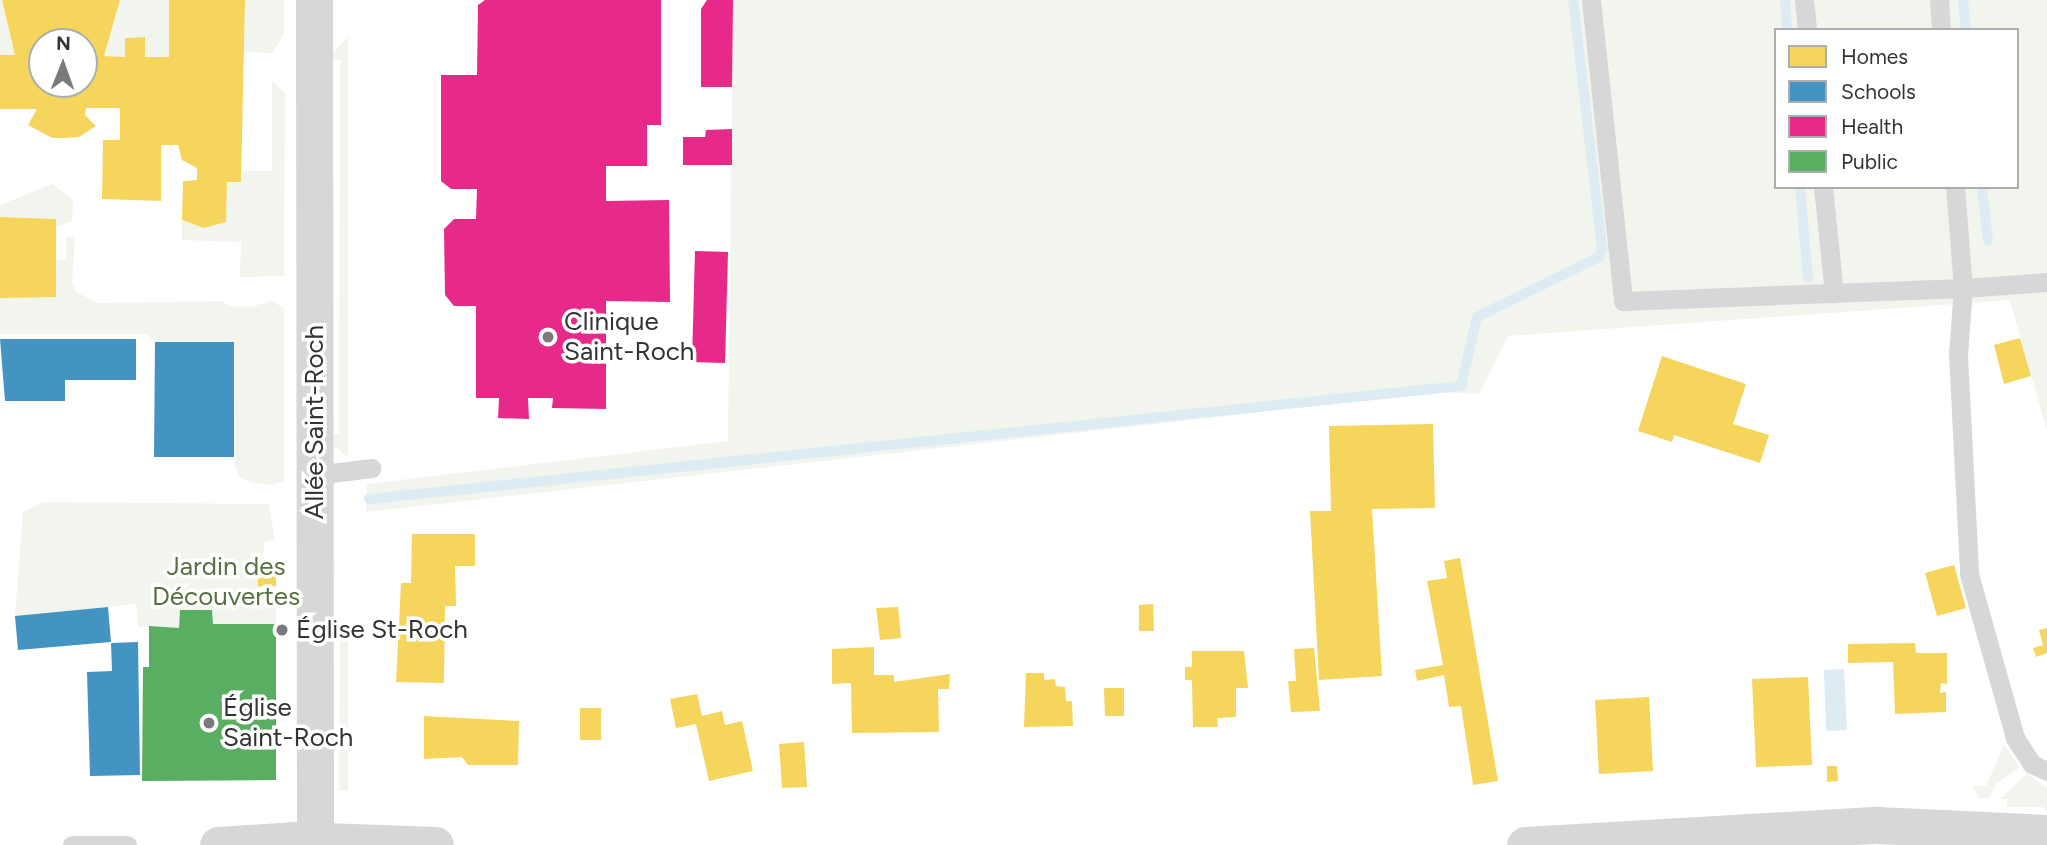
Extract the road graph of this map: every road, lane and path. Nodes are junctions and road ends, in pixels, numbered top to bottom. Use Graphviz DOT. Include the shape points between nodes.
graph roads {
  1 [pos="314,0"];
  2 [pos="1591,0"];
  3 [pos="1804,0"];
  4 [pos="1939,0"];
  5 [pos="1807,28"];
  6 [pos="1941,28"];
  7 [pos="1823,189"];
  8 [pos="1955,189"];
  9 [pos="2047,282"];
  10 [pos="1963,288"];
  11 [pos="1834,293"];
  12 [pos="372,468"];
  13 [pos="315,475"];
  14 [pos="2047,771"];
  15 [pos="2047,833"];
  16 [pos="315,843"];
  17 [pos="72,845"];
  18 [pos="127,845"];
  19 [pos="218,845"];
  20 [pos="435,845"];
  21 [pos="1525,845"];
  1 -- 13 [label="street, Allée Saint-Roch"];
  2 -- 11 [label="lane" via="1623,301"];
  3 -- 5 [label="lane"];
  4 -- 6 [label="lane"];
  7 -- 11 [label="lane"];
  8 -- 10 [label="lane"];
  9 -- 10 [label="lane"];
  10 -- 11 [label="lane"];
  10 -- 14 [label="lane" via="1958,371 1969,574 2015,738 2032,764"];
  12 -- 13 [label="lane"];
  13 -- 16 [label="street, Allée Saint-Roch"];
  15 -- 21 [label="street" via="1877,825"];
  16 -- 19 [label="street"];
  16 -- 20 [label="street"];
  17 -- 18 [label="lane"];
}
